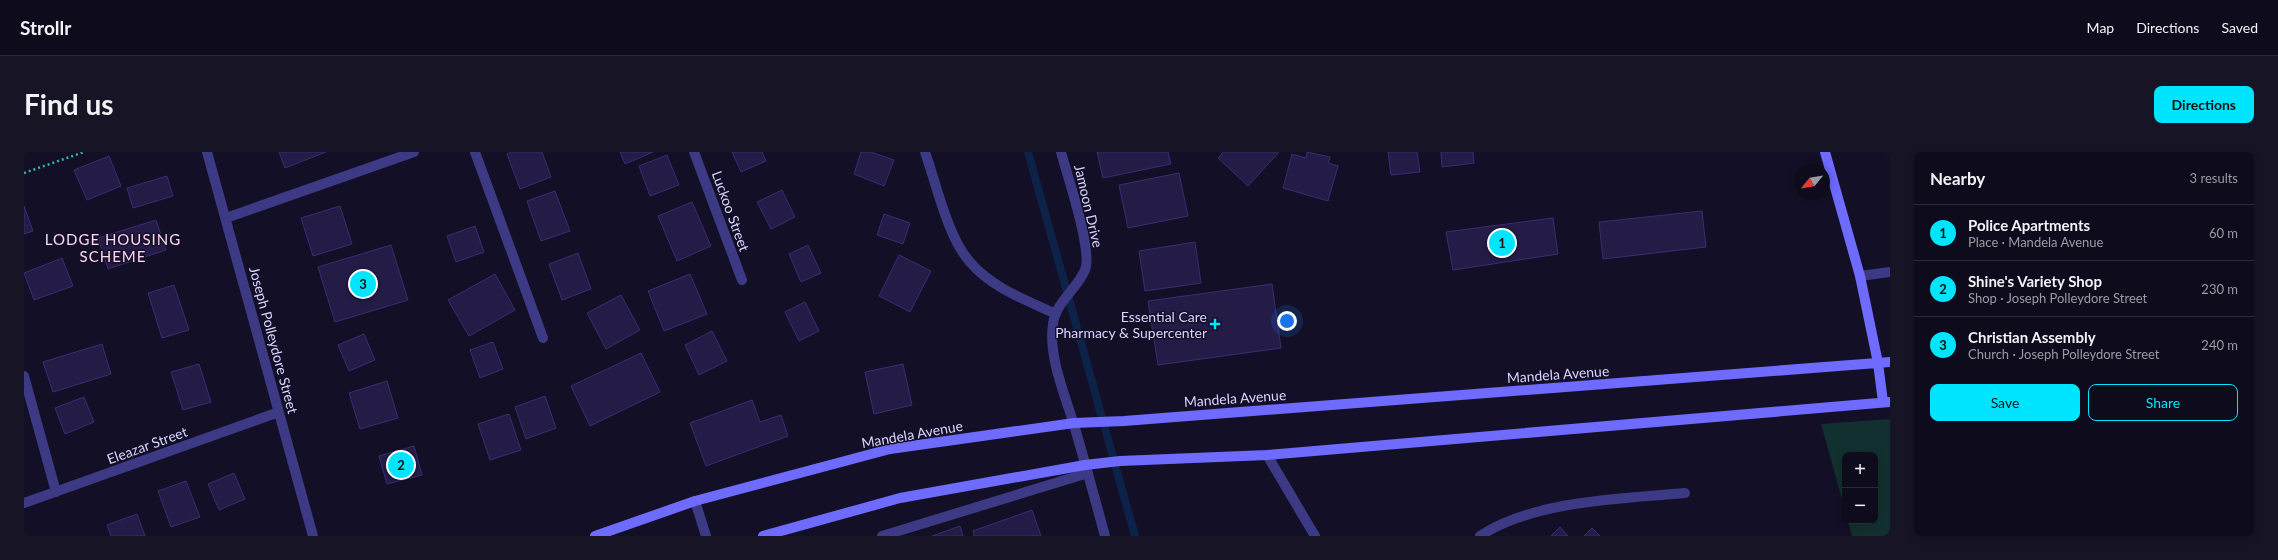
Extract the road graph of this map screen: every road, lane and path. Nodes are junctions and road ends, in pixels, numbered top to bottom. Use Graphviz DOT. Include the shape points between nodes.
graph roads {
  1 [pos="84,152"];
  2 [pos="207,152"];
  3 [pos="414,152"];
  4 [pos="475,152"];
  5 [pos="694,152"];
  6 [pos="925,152"];
  7 [pos="1061,152"];
  8 [pos="1825,152"];
  9 [pos="24,172"];
  10 [pos="226,218"];
  11 [pos="1890,272"];
  12 [pos="1860,276"];
  13 [pos="742,280"];
  14 [pos="1058,310"];
  15 [pos="543,338"];
  16 [pos="1890,362"];
  17 [pos="1878,363"];
  18 [pos="24,376"];
  19 [pos="1886,402"];
  20 [pos="279,412"];
  21 [pos="1074,423"];
  22 [pos="1267,455"];
  23 [pos="1086,469"];
  24 [pos="56,492"];
  25 [pos="1685,493"];
  26 [pos="695,500"];
  27 [pos="24,503"];
  28 [pos="313,536"];
  29 [pos="595,536"];
  30 [pos="706,536"];
  31 [pos="763,536"];
  32 [pos="882,536"];
  33 [pos="1105,536"];
  34 [pos="1315,536"];
  35 [pos="1480,536"];
  1 -- 9 [label="path"];
  2 -- 10 [label="street, Joseph Polleydore Street"];
  3 -- 10 [label="street"];
  4 -- 15 [label="street"];
  5 -- 13 [label="street, Luckoo Street"];
  6 -- 14 [label="street" via="950,227 969,262 1004,289"];
  7 -- 14 [label="street, Jamoon Drive" via="1087,250 1086,268"];
  8 -- 12 [label="main road"];
  10 -- 20 [label="street, Joseph Polleydore Street"];
  11 -- 12 [label="street"];
  12 -- 17 [label="main road"];
  14 -- 21 [label="street, Jamoon Drive" via="1053,324 1053,342 1059,377"];
  16 -- 17 [label="main road, Mandela Avenue"];
  17 -- 19 [label="main road"];
  17 -- 21 [label="main road, Mandela Avenue"];
  18 -- 24 [label="street"];
  19 -- 22 [label="main road"];
  20 -- 24 [label="street, Eleazar Street"];
  20 -- 28 [label="street, Joseph Polleydore Street"];
  21 -- 23 [label="street, Jamoon Drive"];
  21 -- 26 [label="main road, Mandela Avenue" via="890,449"];
  22 -- 23 [label="main road" via="1120,461 1102,463"];
  22 -- 34 [label="street"];
  23 -- 31 [label="main road" via="900,498"];
  23 -- 32 [label="street"];
  23 -- 33 [label="street, Jamoon Drive"];
  24 -- 27 [label="street, Eleazar Street"];
  25 -- 35 [label="street" via="1565,504 1495,526"];
  26 -- 29 [label="main road, Mandela Avenue"];
  26 -- 30 [label="street"];
}
